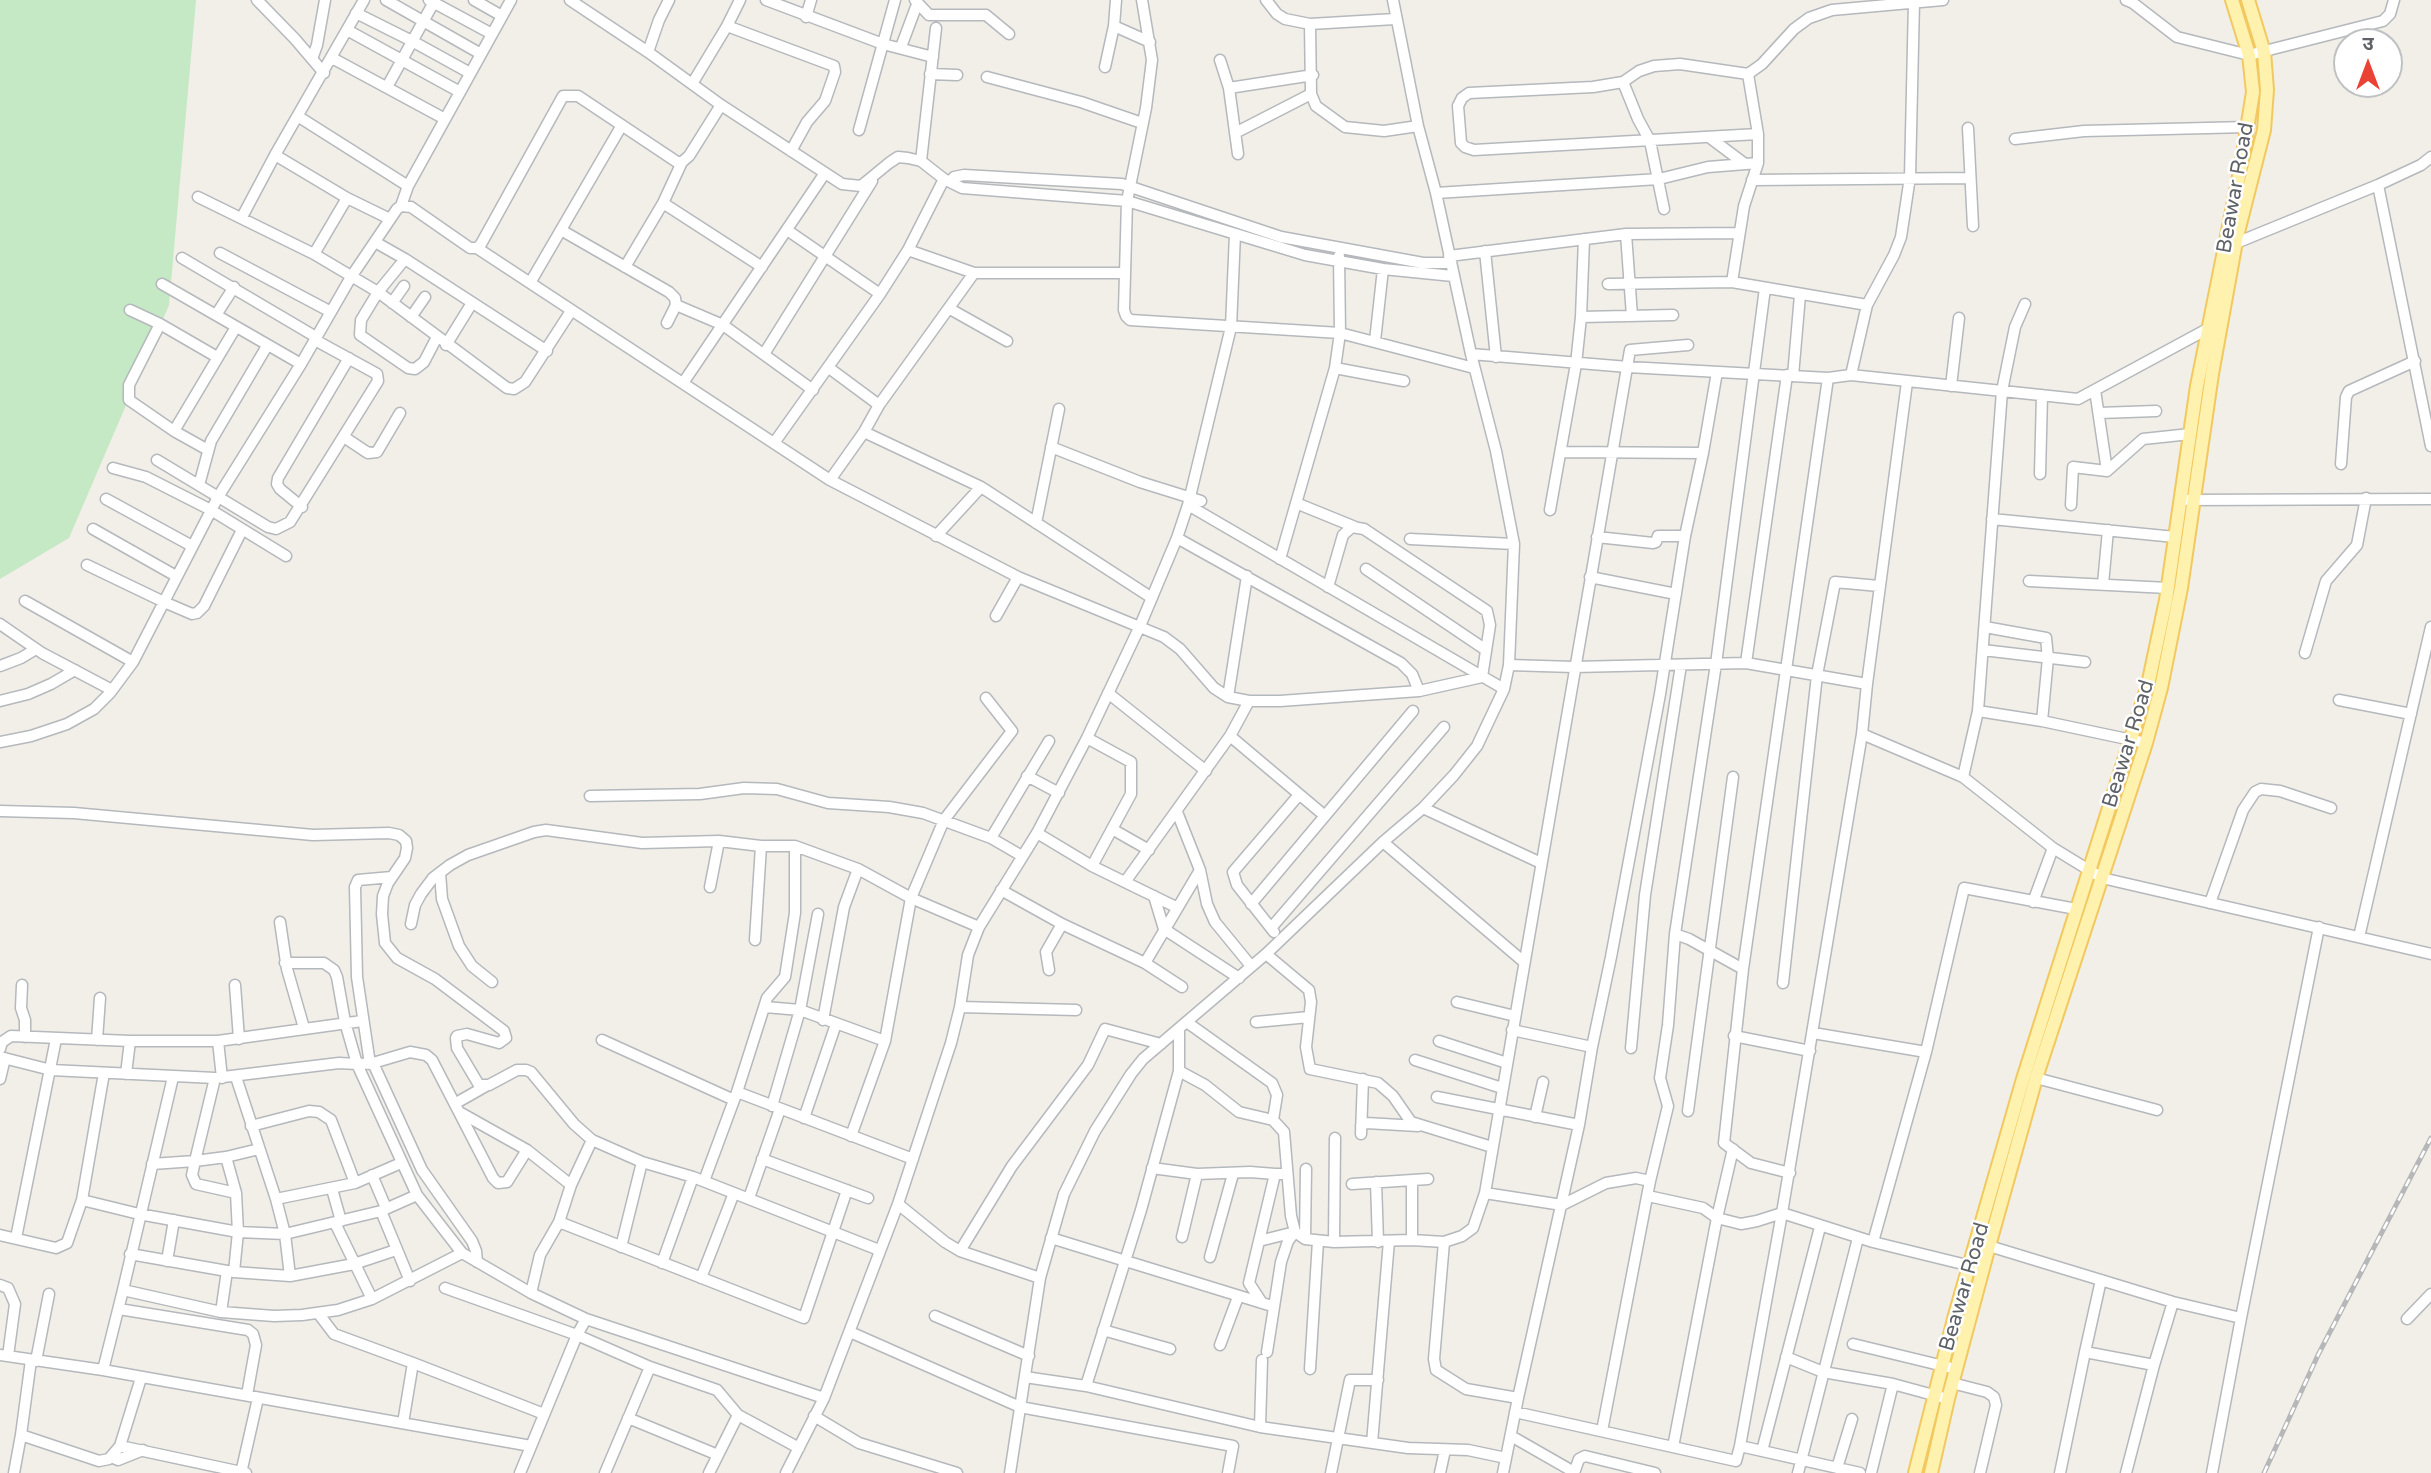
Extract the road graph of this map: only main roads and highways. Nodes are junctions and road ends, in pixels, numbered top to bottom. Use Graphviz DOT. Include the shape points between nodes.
graph roads {
  1 [pos="2232,0"];
  2 [pos="2248,0"];
  3 [pos="2237,209"];
  4 [pos="2215,326"];
  5 [pos="2164,638"];
  6 [pos="2154,687"];
  7 [pos="1977,1268"];
  8 [pos="1942,1397"];
  9 [pos="1915,1473"];
  10 [pos="1931,1473"];
  1 -- 3 [label="main road, Beawar Road" via="2249,55 2253,92"];
  2 -- 3 [label="main road, Beawar Road" via="2264,52 2267,90 2264,130"];
  3 -- 4 [label="main road, Beawar Road"];
  4 -- 5 [label="main road, Beawar Road" via="2195,500"];
  4 -- 5 [label="main road, Beawar Road" via="2190,434"];
  5 -- 6 [label="main road, Beawar Road"];
  6 -- 7 [label="main road, Beawar Road" via="2132,740 2023,1079"];
  6 -- 7 [label="main road, Beawar Road" via="2147,743 2036,1078 1989,1246"];
  7 -- 8 [label="main road, Beawar Road" via="1952,1383"];
  7 -- 8 [label="main road, Beawar Road" via="1955,1315 1942,1366"];
  8 -- 9 [label="main road, Beawar Road"];
  8 -- 10 [label="main road, Beawar Road"];
}
